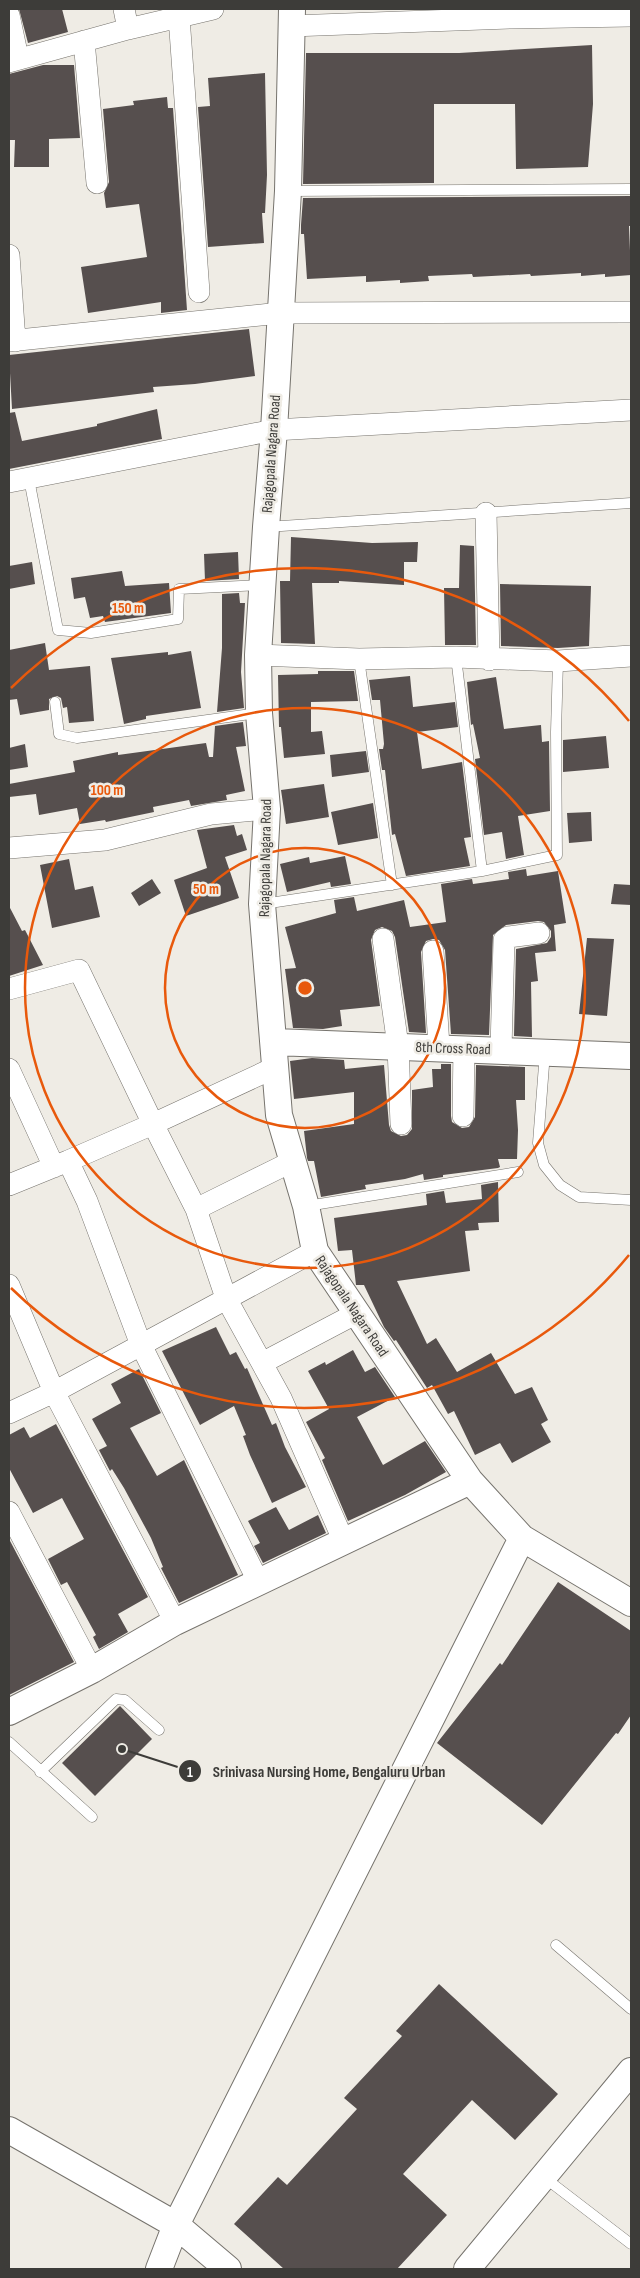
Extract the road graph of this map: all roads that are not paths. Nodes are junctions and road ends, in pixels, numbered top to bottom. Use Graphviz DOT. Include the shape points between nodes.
graph roads {
  1 [pos="213,9"];
  2 [pos="9,15"];
  3 [pos="443,15"];
  4 [pos="631,16"];
  5 [pos="179,17"];
  6 [pos="291,18"];
  7 [pos="126,19"];
  8 [pos="84,41"];
  9 [pos="13,60"];
  10 [pos="97,183"];
  11 [pos="631,189"];
  12 [pos="288,192"];
  13 [pos="9,255"];
  14 [pos="198,292"];
  15 [pos="631,312"];
  16 [pos="280,313"];
  17 [pos="12,341"];
  18 [pos="631,410"];
  19 [pos="274,430"];
  20 [pos="19,481"];
  21 [pos="631,503"];
  22 [pos="486,513"];
  23 [pos="266,526"];
  24 [pos="262,585"];
  25 [pos="258,655"];
  26 [pos="631,656"];
  27 [pos="456,657"];
  28 [pos="359,659"];
  29 [pos="489,660"];
  30 [pos="558,661"];
  31 [pos="55,702"];
  32 [pos="259,713"];
  33 [pos="267,809"];
  34 [pos="9,848"];
  35 [pos="482,871"];
  36 [pos="392,885"];
  37 [pos="262,904"];
  38 [pos="539,933"];
  39 [pos="383,939"];
  40 [pos="433,951"];
  41 [pos="9,989"];
  42 [pos="275,1042"];
  43 [pos="398,1046"];
  44 [pos="451,1048"];
  45 [pos="501,1049"];
  46 [pos="545,1051"];
  47 [pos="631,1056"];
  48 [pos="276,1067"];
  49 [pos="9,1069"];
  50 [pos="463,1116"];
  51 [pos="153,1124"];
  52 [pos="401,1124"];
  53 [pos="292,1161"];
  54 [pos="61,1164"];
  55 [pos="518,1172"];
  56 [pos="9,1185"];
  57 [pos="631,1200"];
  58 [pos="306,1206"];
  59 [pos="196,1209"];
  60 [pos="315,1251"];
  61 [pos="9,1285"];
  62 [pos="226,1298"];
  63 [pos="357,1313"];
  64 [pos="141,1345"];
  65 [pos="262,1363"];
  66 [pos="54,1392"];
  67 [pos="9,1413"];
  68 [pos="470,1481"];
  69 [pos="9,1512"];
  70 [pos="522,1538"];
  71 [pos="344,1542"];
  72 [pos="259,1583"];
  73 [pos="631,1603"];
  74 [pos="175,1622"];
  75 [pos="92,1670"];
  76 [pos="9,1712"];
  77 [pos="159,1730"];
  78 [pos="9,1742"];
  79 [pos="40,1772"];
  80 [pos="92,1816"];
  81 [pos="556,1945"];
  82 [pos="631,2009"];
  83 [pos="631,2072"];
  84 [pos="9,2130"];
  85 [pos="544,2177"];
  86 [pos="176,2225"];
  87 [pos="631,2244"];
  88 [pos="159,2269"];
  89 [pos="228,2269"];
  90 [pos="468,2269"];
  1 -- 5 [label="street"];
  2 -- 9 [label="street"];
  3 -- 4 [label="street"];
  3 -- 6 [label="street"];
  5 -- 7 [label="street"];
  5 -- 14 [label="street"];
  6 -- 12 [label="street, Rajagopala Nagara Road"];
  7 -- 8 [label="street"];
  8 -- 9 [label="street"];
  8 -- 10 [label="street"];
  11 -- 12 [label="lane"];
  12 -- 16 [label="street, Rajagopala Nagara Road"];
  13 -- 17 [label="street"];
  15 -- 16 [label="street"];
  16 -- 17 [label="street"];
  16 -- 19 [label="street, Rajagopala Nagara Road"];
  18 -- 19 [label="street"];
  19 -- 20 [label="street"];
  19 -- 23 [label="street, Rajagopala Nagara Road"];
  20 -- 24 [label="lane" via="58,630 91,633 178,619 180,589"];
  21 -- 22 [label="lane"];
  22 -- 23 [label="lane"];
  22 -- 29 [label="street"];
  23 -- 24 [label="street, Rajagopala Nagara Road"];
  24 -- 25 [label="street, Rajagopala Nagara Road"];
  25 -- 28 [label="street"];
  25 -- 32 [label="street, Rajagopala Nagara Road"];
  26 -- 30 [label="street"];
  27 -- 28 [label="street"];
  27 -- 29 [label="street"];
  27 -- 35 [label="lane"];
  28 -- 36 [label="lane"];
  29 -- 30 [label="street"];
  30 -- 35 [label="lane" via="558,855"];
  31 -- 32 [label="lane" via="59,734 76,738"];
  32 -- 33 [label="street, Rajagopala Nagara Road"];
  33 -- 34 [label="street" via="211,814 105,840"];
  33 -- 37 [label="street, Rajagopala Nagara Road"];
  35 -- 36 [label="lane"];
  36 -- 37 [label="lane"];
  37 -- 42 [label="street, Rajagopala Nagara Road"];
  38 -- 45 [label="street" via="504,940"];
  39 -- 43 [label="street"];
  40 -- 44 [label="street"];
  41 -- 51 [label="street" via="79,970"];
  42 -- 43 [label="street, 8th Cross Road"];
  42 -- 48 [label="street, Rajagopala Nagara Road"];
  43 -- 44 [label="street, 8th Cross Road"];
  43 -- 52 [label="street"];
  44 -- 45 [label="street, 8th Cross Road"];
  44 -- 50 [label="street"];
  45 -- 46 [label="street, 8th Cross Road"];
  46 -- 47 [label="street, 8th Cross Road"];
  46 -- 57 [label="lane" via="538,1142 544,1164 560,1185 578,1197"];
  48 -- 51 [label="street"];
  48 -- 53 [label="street, Rajagopala Nagara Road" via="279,1115"];
  49 -- 54 [label="street"];
  51 -- 54 [label="street"];
  51 -- 59 [label="street"];
  53 -- 58 [label="street, Rajagopala Nagara Road"];
  53 -- 59 [label="street"];
  54 -- 56 [label="street"];
  54 -- 64 [label="street" via="87,1201"];
  55 -- 58 [label="lane"];
  58 -- 60 [label="street, Rajagopala Nagara Road"];
  59 -- 62 [label="street"];
  60 -- 62 [label="street"];
  60 -- 63 [label="street, Rajagopala Nagara Road"];
  61 -- 66 [label="street"];
  62 -- 64 [label="street"];
  62 -- 65 [label="street"];
  63 -- 65 [label="street"];
  63 -- 68 [label="street, Rajagopala Nagara Road"];
  64 -- 66 [label="street"];
  64 -- 72 [label="street"];
  65 -- 71 [label="street" via="281,1398"];
  66 -- 67 [label="street"];
  66 -- 74 [label="street"];
  68 -- 70 [label="street, Rajagopala Nagara Road"];
  68 -- 71 [label="street"];
  69 -- 75 [label="street"];
  70 -- 73 [label="street, Rajagopala Nagara Road"];
  70 -- 86 [label="street"];
  71 -- 72 [label="street"];
  72 -- 74 [label="street"];
  74 -- 75 [label="street"];
  75 -- 76 [label="street"];
  77 -- 79 [label="lane" via="126,1700 116,1699"];
  78 -- 79 [label="lane"];
  79 -- 80 [label="lane"];
  81 -- 82 [label="lane"];
  83 -- 85 [label="street"];
  84 -- 86 [label="street"];
  85 -- 87 [label="lane"];
  85 -- 90 [label="street"];
  86 -- 88 [label="street"];
  86 -- 89 [label="street"];
}
